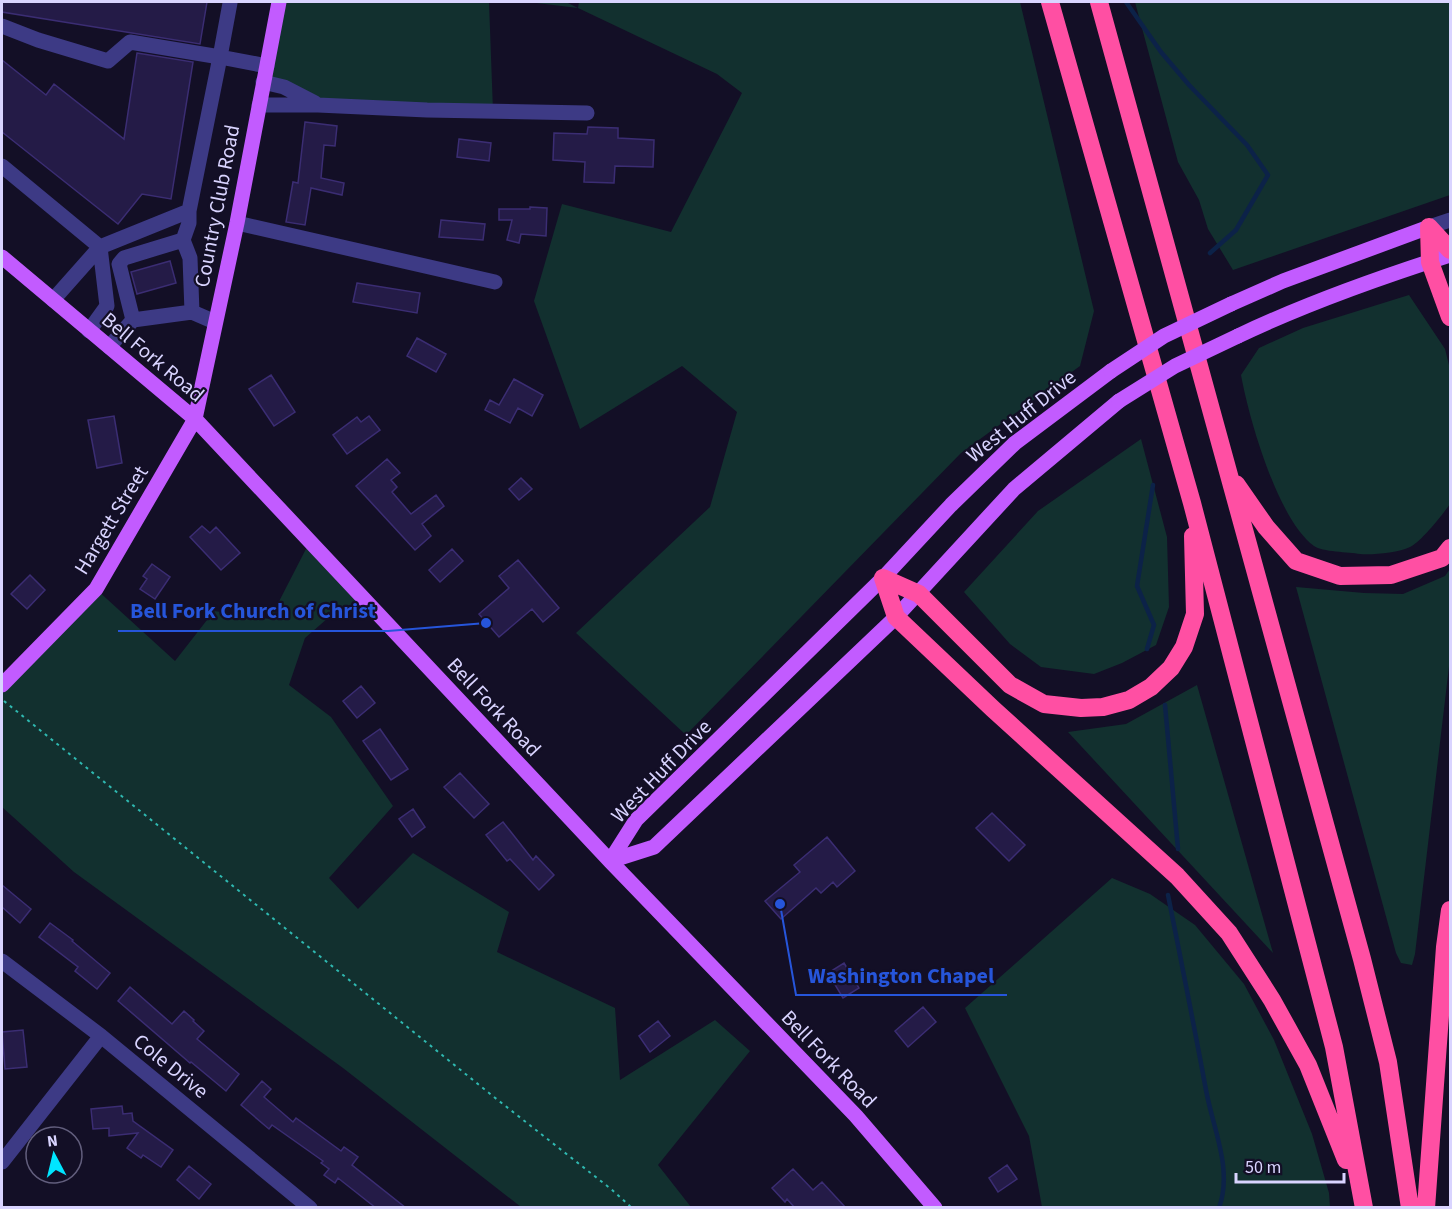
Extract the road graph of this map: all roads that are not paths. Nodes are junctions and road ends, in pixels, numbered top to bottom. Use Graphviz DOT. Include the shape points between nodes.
graph roads {
  1 [pos="279,2"];
  2 [pos="1050,2"];
  3 [pos="1098,2"];
  4 [pos="230,3"];
  5 [pos="2,26"];
  6 [pos="220,57"];
  7 [pos="267,66"];
  8 [pos="263,82"];
  9 [pos="259,105"];
  10 [pos="318,105"];
  11 [pos="587,113"];
  12 [pos="2,166"];
  13 [pos="189,211"];
  14 [pos="1450,220"];
  15 [pos="237,223"];
  16 [pos="1429,227"];
  17 [pos="183,240"];
  18 [pos="100,247"];
  19 [pos="1450,250"];
  20 [pos="1450,255"];
  21 [pos="2,257"];
  22 [pos="1430,262"];
  23 [pos="495,282"];
  24 [pos="52,300"];
  25 [pos="192,312"];
  26 [pos="1450,317"];
  27 [pos="133,320"];
  28 [pos="215,322"];
  29 [pos="89,331"];
  30 [pos="109,347"];
  31 [pos="195,419"];
  32 [pos="1228,472"];
  33 [pos="1192,503"];
  34 [pos="1450,548"];
  35 [pos="883,578"];
  36 [pos="919,594"];
  37 [pos="896,617"];
  38 [pos="2,685"];
  39 [pos="610,861"];
  40 [pos="1450,910"];
  41 [pos="2,961"];
  42 [pos="102,1036"];
  43 [pos="2,1162"];
  44 [pos="310,1208"];
  45 [pos="935,1208"];
  46 [pos="1363,1208"];
  47 [pos="1410,1208"];
  48 [pos="1426,1208"];
  1 -- 7 [label="main road, Country Club Road"];
  2 -- 33 [label="highway"];
  3 -- 32 [label="highway"];
  4 -- 6 [label="street"];
  5 -- 6 [label="street" via="108,61 130,42"];
  6 -- 7 [label="street"];
  6 -- 13 [label="street"];
  7 -- 8 [label="main road, Country Club Road"];
  8 -- 9 [label="main road, Country Club Road"];
  8 -- 10 [label="street" via="284,87"];
  9 -- 10 [label="street"];
  9 -- 15 [label="main road, Country Club Road"];
  10 -- 11 [label="street"];
  12 -- 18 [label="street"];
  13 -- 17 [label="street"];
  13 -- 18 [label="street"];
  14 -- 16 [label="street, West Huff Drive"];
  15 -- 23 [label="street"];
  15 -- 28 [label="main road, Country Club Road"];
  16 -- 19 [label="highway"];
  16 -- 22 [label="highway"];
  16 -- 35 [label="main road, West Huff Drive, bridge" via="1283,281 1164,336 1015,443"];
  17 -- 25 [label="street" via="190,258"];
  17 -- 27 [label="street" via="124,258 119,264"];
  18 -- 24 [label="street"];
  18 -- 29 [label="street" via="107,306"];
  20 -- 22 [label="main road, West Huff Drive"];
  21 -- 24 [label="main road, Bell Fork Road"];
  22 -- 26 [label="highway"];
  22 -- 36 [label="main road, West Huff Drive, bridge" via="1293,310 1175,366 1119,401 1014,489"];
  24 -- 29 [label="main road, Bell Fork Road"];
  25 -- 27 [label="street"];
  25 -- 28 [label="street"];
  27 -- 30 [label="street"];
  28 -- 31 [label="main road, Country Club Road"];
  29 -- 30 [label="main road, Bell Fork Road"];
  30 -- 31 [label="main road, Bell Fork Road"];
  31 -- 38 [label="main road, Hargett Street" via="96,589"];
  31 -- 39 [label="main road, Bell Fork Road"];
  32 -- 34 [label="highway" via="1266,527 1296,561 1340,576 1391,574 1442,558"];
  32 -- 47 [label="highway" via="1388,1062"];
  33 -- 36 [label="highway" via="1195,614 1172,668 1129,700 1103,707 1044,704 1010,685"];
  33 -- 46 [label="highway" via="1334,1047"];
  35 -- 36 [label="highway"];
  35 -- 37 [label="highway"];
  35 -- 39 [label="main road, West Huff Drive" via="636,820"];
  36 -- 37 [label="main road, West Huff Drive"];
  37 -- 39 [label="main road, West Huff Drive" via="654,847"];
  37 -- 46 [label="highway" via="1177,876 1229,933 1308,1065"];
  39 -- 45 [label="main road, Bell Fork Road" via="855,1116"];
  40 -- 48 [label="highway"];
  41 -- 42 [label="street, Cole Drive"];
  42 -- 43 [label="street"];
  42 -- 44 [label="street, Cole Drive"];
}
